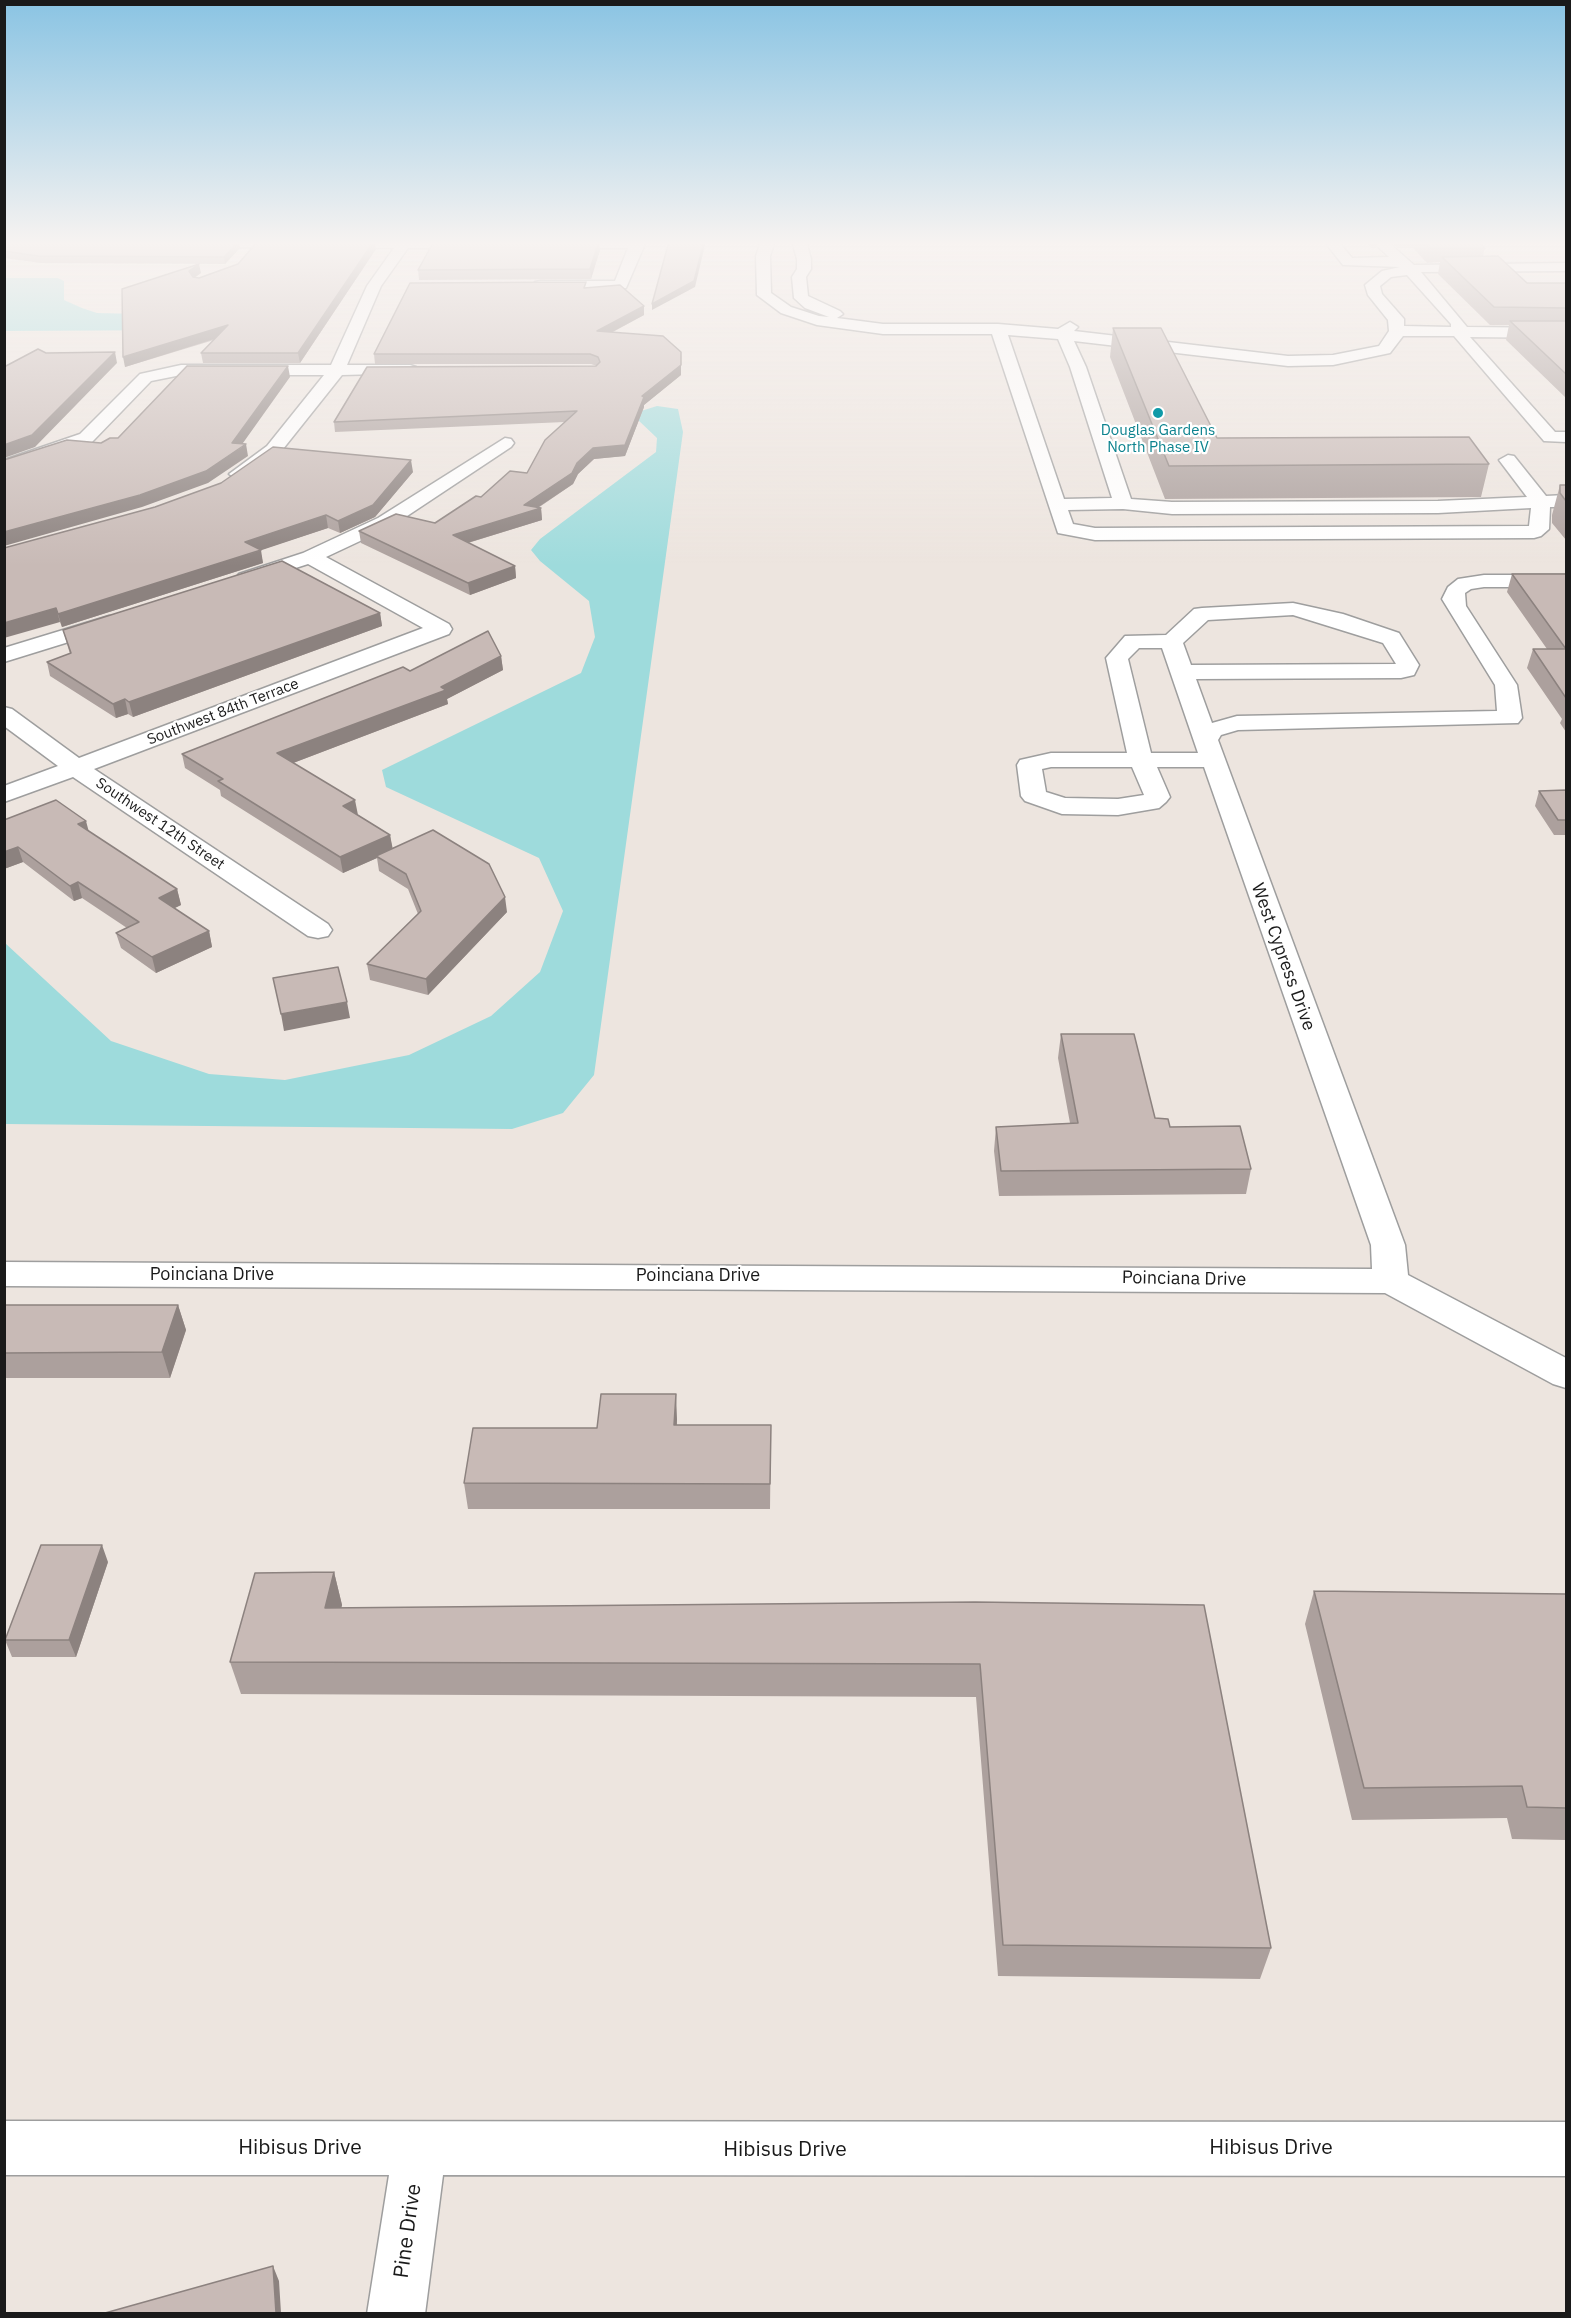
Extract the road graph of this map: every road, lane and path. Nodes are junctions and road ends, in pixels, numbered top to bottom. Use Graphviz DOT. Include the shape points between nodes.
graph roads {
  1 [pos="346,349"];
  2 [pos="1005,349"];
  3 [pos="1073,349"];
  4 [pos="1197,349"];
  5 [pos="1385,349"];
  6 [pos="1472,349"];
  7 [pos="337,370"];
  8 [pos="427,370"];
  9 [pos="1558,437"];
  10 [pos="505,444"];
  11 [pos="1566,456"];
  12 [pos="1508,460"];
  13 [pos="4,466"];
  14 [pos="225,482"];
  15 [pos="1566,501"];
  16 [pos="1123,503"];
  17 [pos="1541,503"];
  18 [pos="1057,505"];
  19 [pos="310,557"];
  20 [pos="1566,581"];
  21 [pos="231,583"];
  22 [pos="129,615"];
  23 [pos="1171,642"];
  24 [pos="4,655"];
  25 [pos="1183,672"];
  26 [pos="4,714"];
  27 [pos="1209,750"];
  28 [pos="76,768"];
  29 [pos="4,795"];
  30 [pos="318,930"];
  31 [pos="4,1274"];
  32 [pos="1391,1281"];
  33 [pos="1566,1374"];
  34 [pos="4,2148"];
  35 [pos="420,2149"];
  36 [pos="1566,2149"];
  37 [pos="396,2313"];
  1 -- 7 [label="street"];
  2 -- 18 [label="street"];
  3 -- 16 [label="street"];
  4 -- 5 [label="street" via="1271,360"];
  6 -- 9 [label="street"];
  7 -- 8 [label="street"];
  7 -- 13 [label="street" via="181,370 146,377 86,438"];
  7 -- 14 [label="street" via="273,450"];
  9 -- 11 [label="street"];
  10 -- 19 [label="street" via="385,522"];
  12 -- 17 [label="street"];
  15 -- 17 [label="street"];
  16 -- 17 [label="street" via="1172,508"];
  16 -- 18 [label="street"];
  17 -- 18 [label="street" via="1539,529 1534,532 1486,534 1095,534 1065,529"];
  19 -- 21 [label="street"];
  19 -- 28 [label="street, Southwest 84th Terrace" via="441,629"];
  20 -- 27 [label="street" via="1484,581 1465,583 1455,591 1455,606 1506,685 1510,718 1237,723 1213,730"];
  22 -- 24 [label="street"];
  23 -- 25 [label="street, West Cypress Drive"];
  23 -- 25 [label="street" via="1202,614 1293,609 1391,638 1408,665 1401,672"];
  23 -- 27 [label="street" via="1133,641 1117,658 1141,760"];
  25 -- 27 [label="street, West Cypress Drive"];
  26 -- 28 [label="street, Southwest 12th Street"];
  27 -- 32 [label="street, West Cypress Drive" via="1388,1245"];
  28 -- 29 [label="street, Southwest 84th Terrace"];
  28 -- 30 [label="street, Southwest 12th Street"];
  31 -- 32 [label="street, Poinciana Drive"];
  32 -- 33 [label="street"];
  34 -- 35 [label="street, Hibisus Drive"];
  35 -- 36 [label="street, Hibisus Drive"];
  35 -- 37 [label="street, Pine Drive"];
}
